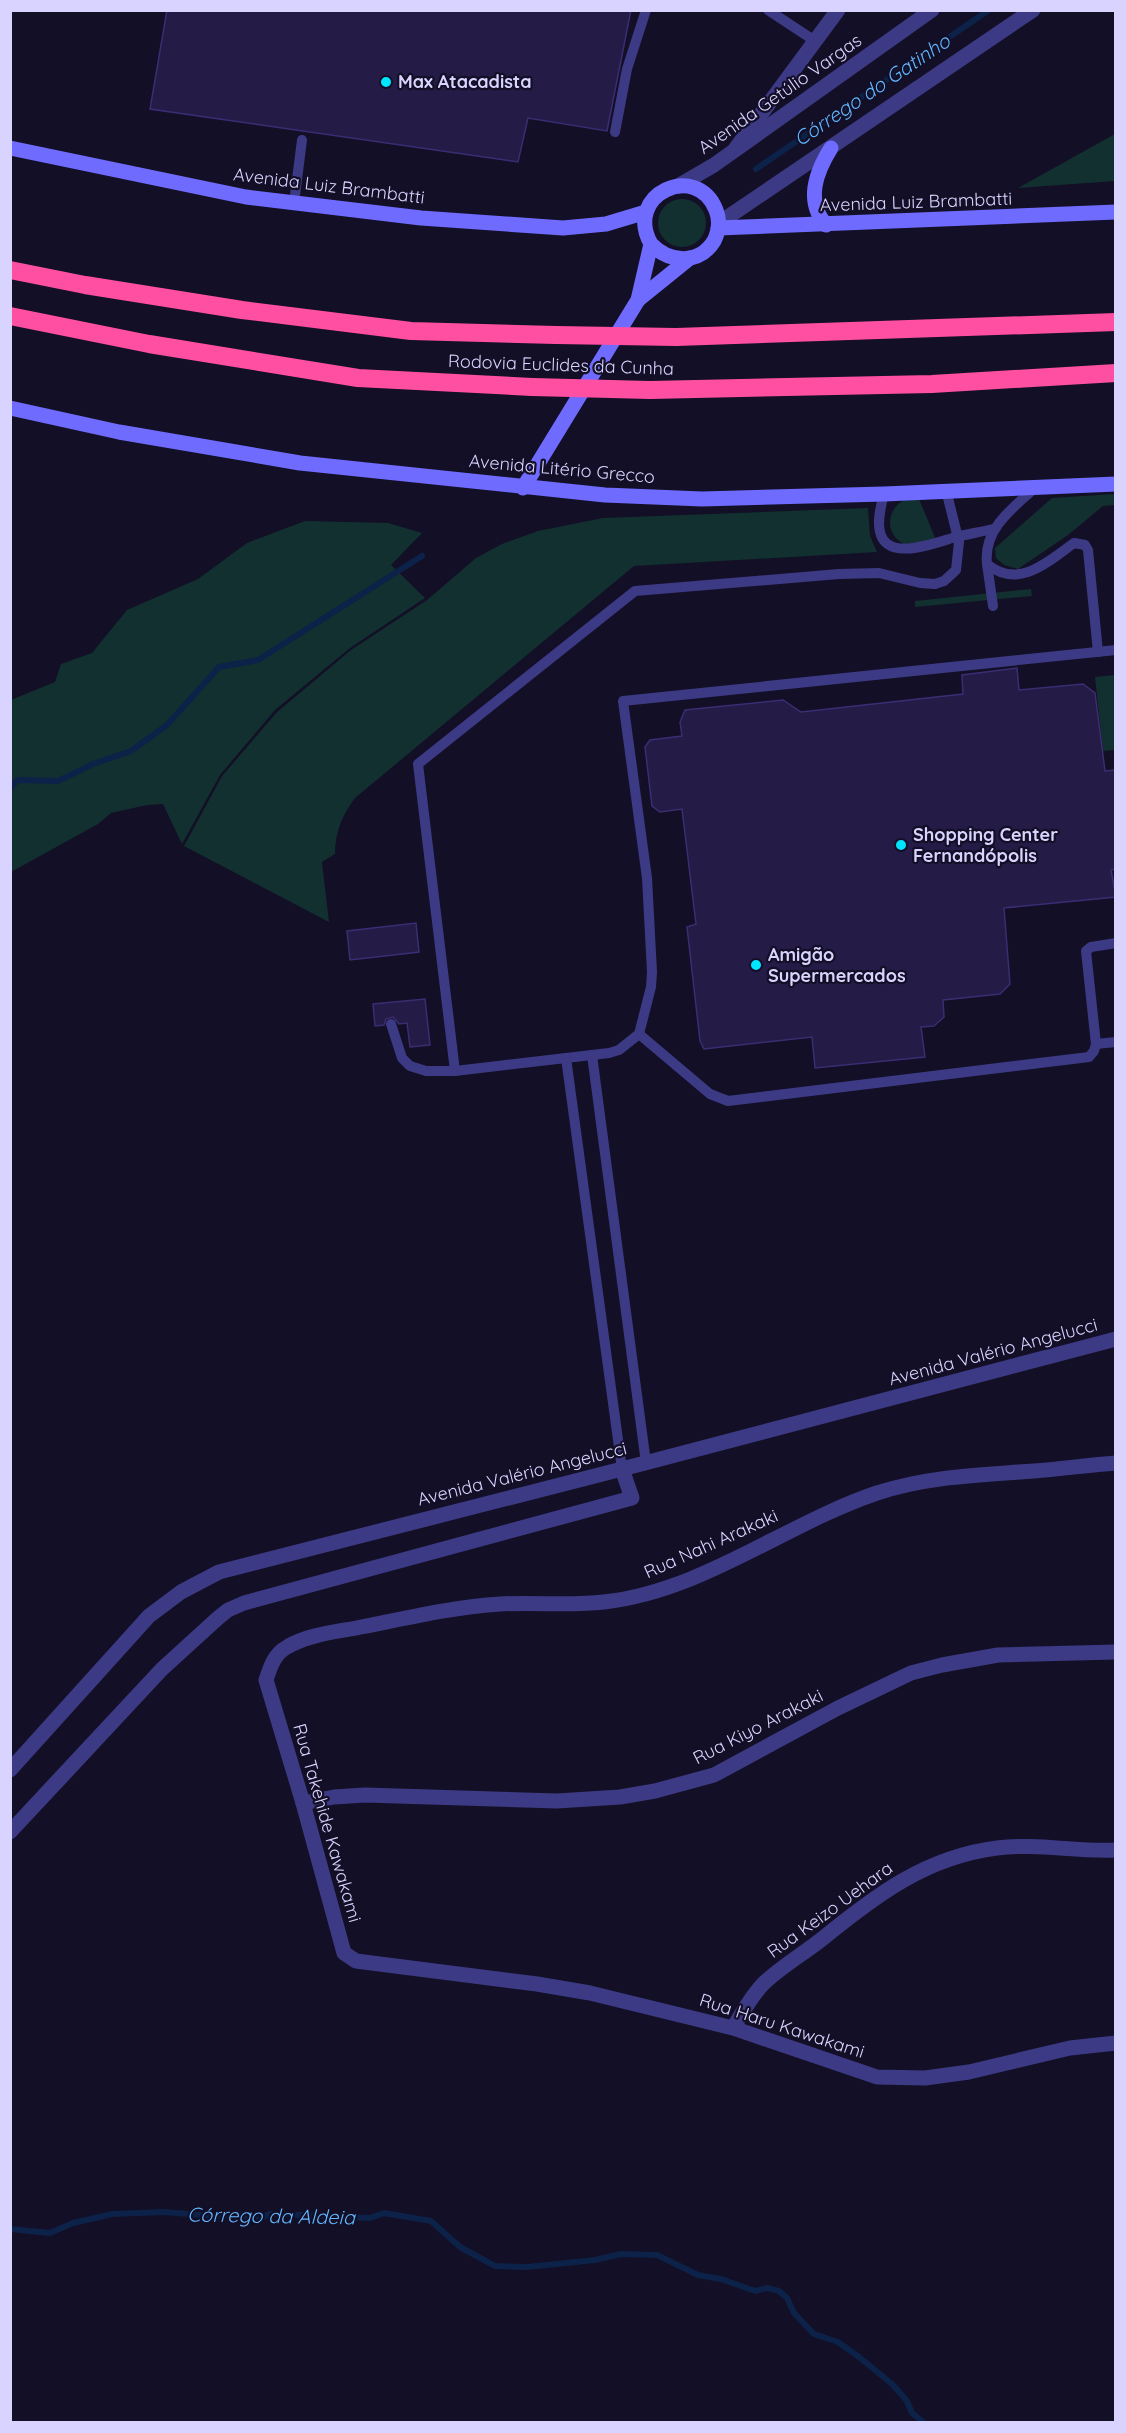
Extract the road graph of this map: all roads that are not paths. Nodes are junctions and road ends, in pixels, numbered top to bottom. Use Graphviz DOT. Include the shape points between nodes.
graph roads {
  1 [pos="646,10"];
  2 [pos="768,10"];
  3 [pos="838,10"];
  4 [pos="932,10"];
  5 [pos="1033,10"];
  6 [pos="815,41"];
  7 [pos="615,132"];
  8 [pos="302,140"];
  9 [pos="10,148"];
  10 [pos="831,148"];
  11 [pos="734,151"];
  12 [pos="678,186"];
  13 [pos="294,203"];
  14 [pos="646,212"];
  15 [pos="1116,212"];
  16 [pos="826,225"];
  17 [pos="718,226"];
  18 [pos="651,243"];
  19 [pos="690,258"];
  20 [pos="10,270"];
  21 [pos="638,300"];
  22 [pos="10,316"];
  23 [pos="1116,322"];
  24 [pos="1116,373"];
  25 [pos="10,408"];
  26 [pos="1116,484"];
  27 [pos="523,488"];
  28 [pos="1035,488"];
  29 [pos="946,490"];
  30 [pos="884,494"];
  31 [pos="993,529"];
  32 [pos="958,537"];
  33 [pos="987,564"];
  34 [pos="993,606"];
  35 [pos="1116,650"];
  36 [pos="1098,652"];
  37 [pos="1116,943"];
  38 [pos="392,1024"];
  39 [pos="639,1034"];
  40 [pos="1116,1042"];
  41 [pos="1096,1044"];
  42 [pos="592,1055"];
  43 [pos="566,1058"];
  44 [pos="454,1071"];
  45 [pos="1116,1339"];
  46 [pos="646,1463"];
  47 [pos="1116,1463"];
  48 [pos="622,1469"];
  49 [pos="1116,1652"];
  50 [pos="266,1680"];
  51 [pos="10,1770"];
  52 [pos="303,1803"];
  53 [pos="10,1832"];
  54 [pos="1116,1850"];
  55 [pos="365,1964"];
  56 [pos="733,2028"];
  57 [pos="1116,2043"];
  1 -- 7 [label="lane" via="627,69"];
  2 -- 6 [label="lane"];
  3 -- 6 [label="street"];
  4 -- 11 [label="street, Avenida Getúlio Vargas"];
  5 -- 10 [label="street"];
  6 -- 11 [label="street"];
  8 -- 13 [label="lane"];
  9 -- 13 [label="main road, Avenida Luiz Brambatti" via="246,198"];
  10 -- 16 [label="main road" via="813,189 819,217"];
  10 -- 17 [label="street"];
  11 -- 12 [label="street, Avenida Getúlio Vargas"];
  12 -- 14 [label="main road" via="658,194"];
  12 -- 17 [label="main road" via="689,186 707,195 717,213"];
  13 -- 14 [label="main road, Avenida Luiz Brambatti" via="421,218 563,228 606,224"];
  14 -- 18 [label="main road" via="645,228"];
  15 -- 16 [label="main road, Avenida Luiz Brambatti"];
  16 -- 17 [label="main road, Avenida Luiz Brambatti"];
  17 -- 19 [label="main road" via="711,244"];
  18 -- 19 [label="main road" via="668,257"];
  18 -- 21 [label="main road"];
  19 -- 21 [label="main road"];
  20 -- 23 [label="highway, Rodovia Euclides da Cunha, bridge" via="242,310 411,331 676,337"];
  21 -- 27 [label="main road"];
  22 -- 24 [label="highway, Rodovia Euclides da Cunha, bridge" via="149,344 358,378 532,387 650,390 932,384"];
  25 -- 27 [label="main road, Avenida Litério Grecco" via="119,432 300,463"];
  26 -- 28 [label="main road, Avenida Litério Grecco"];
  27 -- 30 [label="main road, Avenida Litério Grecco" via="702,499"];
  28 -- 29 [label="main road, Avenida Litério Grecco"];
  28 -- 31 [label="lane"];
  29 -- 30 [label="main road, Avenida Litério Grecco"];
  29 -- 32 [label="lane"];
  30 -- 32 [label="lane" via="879,526 886,543 897,548 916,548"];
  31 -- 32 [label="lane"];
  31 -- 33 [label="lane" via="985,552"];
  32 -- 44 [label="lane" via="956,570 935,584 879,573 634,591 418,764"];
  33 -- 34 [label="lane"];
  33 -- 36 [label="lane" via="1002,573 1023,575 1074,543 1085,545"];
  35 -- 36 [label="lane"];
  36 -- 39 [label="lane" via="623,701 647,878 652,961 651,987"];
  37 -- 41 [label="lane" via="1086,951"];
  38 -- 44 [label="lane" via="402,1059 410,1066 426,1071"];
  39 -- 41 [label="lane" via="710,1094 728,1101 1089,1057"];
  39 -- 42 [label="lane" via="619,1050"];
  40 -- 41 [label="lane"];
  42 -- 43 [label="lane"];
  42 -- 46 [label="lane"];
  43 -- 44 [label="lane"];
  43 -- 48 [label="lane"];
  45 -- 46 [label="street, Avenida Valério Angelucci"];
  46 -- 48 [label="street, Avenida Valério Angelucci"];
  47 -- 50 [label="street, Rua Nahi Arakaki" via="947,1477 909,1484 846,1504 669,1587 603,1602 458,1608 312,1637 285,1647 272,1661"];
  48 -- 51 [label="street, Avenida Valério Angelucci" via="219,1572 149,1616"];
  48 -- 53 [label="street" via="632,1498 236,1606 162,1669"];
  49 -- 52 [label="street, Rua Kiyo Arakaki" via="998,1655 911,1673 714,1775 655,1791 557,1801 365,1795"];
  50 -- 52 [label="street, Rua Takehide Kawakami"];
  52 -- 55 [label="street, Rua Takehide Kawakami" via="344,1953"];
  54 -- 56 [label="street, Rua Keizo Uehara" via="997,1848 962,1855 923,1870 876,1896 765,1982"];
  55 -- 56 [label="street, Rua Haru Kawakami" via="548,1985"];
  56 -- 57 [label="street, Rua Haru Kawakami" via="877,2077 902,2079 969,2072 1070,2048"];
}
